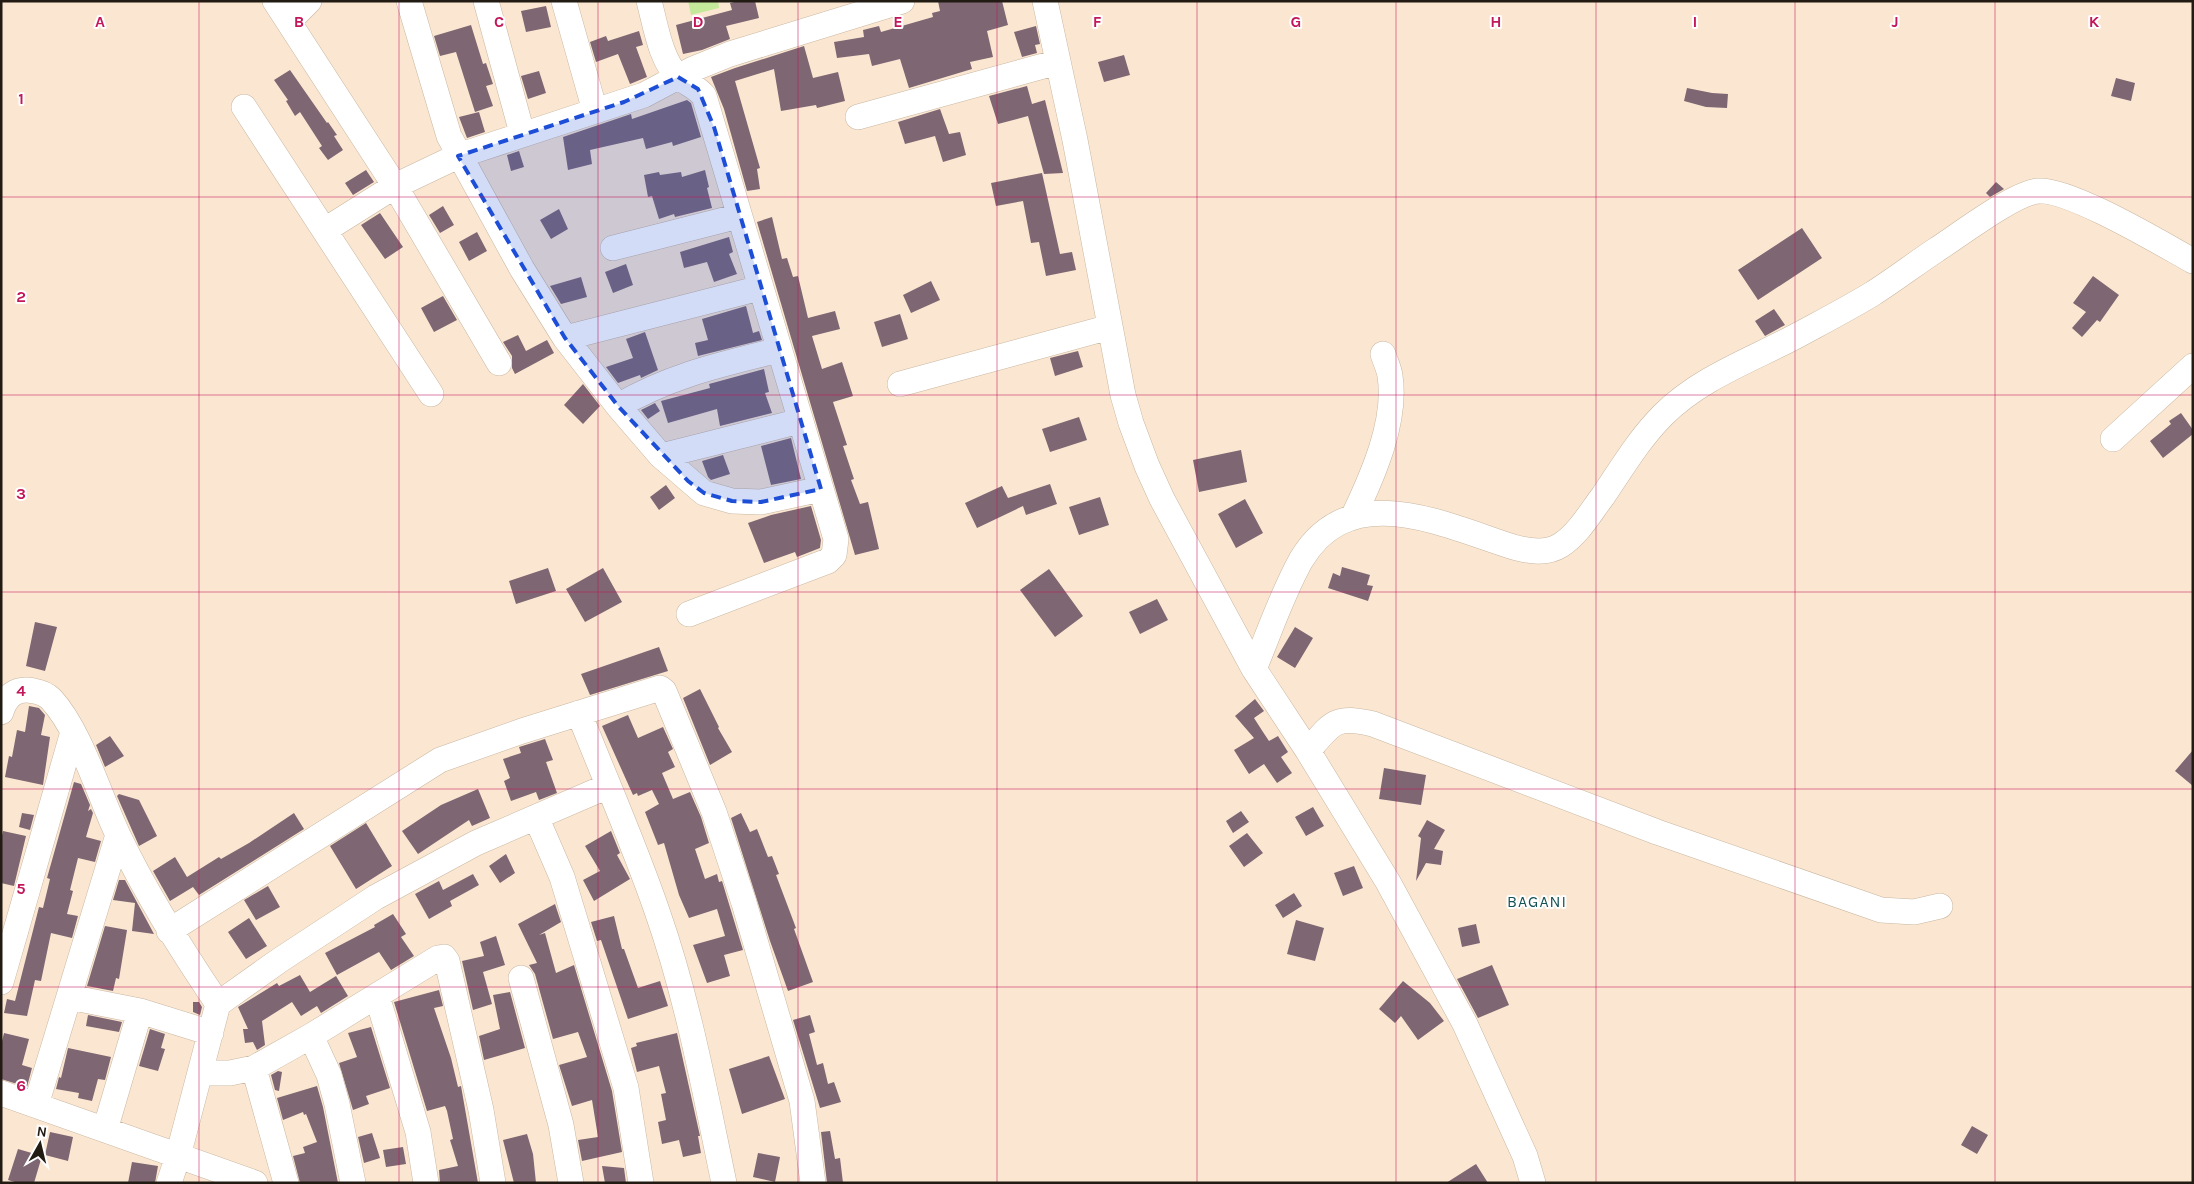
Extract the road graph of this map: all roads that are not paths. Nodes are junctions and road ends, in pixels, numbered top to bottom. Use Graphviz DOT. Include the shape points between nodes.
graph roads {
  1 [pos="309,1"];
  2 [pos="409,1"];
  3 [pos="486,1"];
  4 [pos="564,1"];
  5 [pos="649,1"];
  6 [pos="902,1"];
  7 [pos="1045,1"];
  8 [pos="282,11"];
  9 [pos="1058,62"];
  10 [pos="678,77"];
  11 [pos="244,107"];
  12 [pos="595,111"];
  13 [pos="858,117"];
  14 [pos="522,133"];
  15 [pos="458,156"];
  16 [pos="395,186"];
  17 [pos="739,216"];
  18 [pos="325,230"];
  19 [pos="613,248"];
  20 [pos="2193,261"];
  21 [pos="760,288"];
  22 [pos="1110,327"];
  23 [pos="565,338"];
  24 [pos="779,350"];
  25 [pos="1383,354"];
  26 [pos="499,363"];
  27 [pos="2193,366"];
  28 [pos="900,384"];
  29 [pos="431,394"];
  30 [pos="618,406"];
  31 [pos="800,421"];
  32 [pos="2113,439"];
  33 [pos="661,456"];
  34 [pos="821,489"];
  35 [pos="1354,516"];
  36 [pos="688,614"];
  37 [pos="1254,669"];
  38 [pos="1,712"];
  39 [pos="579,713"];
  40 [pos="73,732"];
  41 [pos="1308,751"];
  42 [pos="608,786"];
  43 [pos="536,816"];
  44 [pos="118,835"];
  45 [pos="1940,906"];
  46 [pos="169,931"];
  47 [pos="521,978"];
  48 [pos="1,982"];
  49 [pos="377,996"];
  50 [pos="69,997"];
  51 [pos="218,1004"];
  52 [pos="140,1011"];
  53 [pos="211,1033"];
  54 [pos="311,1036"];
  55 [pos="254,1068"];
  56 [pos="200,1073"];
  57 [pos="1,1093"];
  58 [pos="36,1106"];
  59 [pos="105,1130"];
  60 [pos="178,1156"];
  61 [pos="169,1183"];
  62 [pos="255,1183"];
  63 [pos="286,1183"];
  64 [pos="353,1183"];
  65 [pos="426,1183"];
  66 [pos="493,1183"];
  67 [pos="571,1183"];
  68 [pos="641,1183"];
  69 [pos="724,1183"];
  70 [pos="812,1183"];
  71 [pos="1534,1183"];
  1 -- 8 [label="street"];
  2 -- 15 [label="street" via="446,128"];
  3 -- 14 [label="street"];
  4 -- 12 [label="street"];
  5 -- 10 [label="street" via="664,56"];
  6 -- 10 [label="street" via="730,54"];
  7 -- 9 [label="street"];
  8 -- 16 [label="street"];
  9 -- 13 [label="street"];
  9 -- 22 [label="street"];
  10 -- 12 [label="street" via="644,95"];
  10 -- 17 [label="street" via="704,96"];
  11 -- 18 [label="street"];
  12 -- 14 [label="street"];
  14 -- 15 [label="street"];
  15 -- 16 [label="street"];
  15 -- 23 [label="street"];
  16 -- 18 [label="street"];
  16 -- 26 [label="street"];
  17 -- 19 [label="street"];
  17 -- 21 [label="street"];
  18 -- 29 [label="street"];
  20 -- 35 [label="street" via="2077,201 2054,192 2040,190 2027,193 1873,294 1695,389 1645,434 1584,522 1557,547 1542,551 1523,550 1450,524 1412,516 1380,513"];
  21 -- 23 [label="street"];
  21 -- 24 [label="street"];
  22 -- 28 [label="street"];
  22 -- 37 [label="street" via="1131,423 1147,466"];
  23 -- 30 [label="street"];
  24 -- 30 [label="street" via="696,370"];
  24 -- 31 [label="street"];
  25 -- 35 [label="street" via="1390,375 1390,416 1373,474"];
  27 -- 32 [label="street"];
  30 -- 33 [label="street"];
  31 -- 33 [label="street"];
  31 -- 34 [label="street"];
  33 -- 34 [label="street" via="704,493 732,501 761,502"];
  34 -- 36 [label="street" via="836,538 834,554 828,561"];
  35 -- 37 [label="street" via="1333,525 1301,560"];
  37 -- 41 [label="street"];
  38 -- 40 [label="street" via="9,696 17,690 42,693 51,699"];
  39 -- 42 [label="street"];
  39 -- 46 [label="street" via="440,760"];
  39 -- 70 [label="street" via="656,688 664,691 714,812 744,903 802,1101"];
  40 -- 44 [label="street"];
  40 -- 48 [label="street"];
  41 -- 45 [label="street" via="1333,723 1342,720 1373,724 1657,832 1881,910 1914,912"];
  41 -- 71 [label="street" via="1388,882 1465,1024"];
  42 -- 43 [label="street"];
  42 -- 69 [label="street" via="658,912 689,1022"];
  43 -- 51 [label="street" via="476,843 376,897"];
  43 -- 68 [label="street" via="562,877 626,1088"];
  44 -- 46 [label="street"];
  44 -- 50 [label="street"];
  46 -- 51 [label="street"];
  47 -- 67 [label="street" via="561,1125"];
  49 -- 54 [label="street"];
  49 -- 65 [label="street" via="418,1132"];
  49 -- 66 [label="street" via="438,958 445,958 481,1110"];
  50 -- 52 [label="street"];
  50 -- 58 [label="street"];
  51 -- 53 [label="street"];
  52 -- 53 [label="street"];
  52 -- 59 [label="street"];
  53 -- 56 [label="street"];
  54 -- 55 [label="street"];
  54 -- 64 [label="street" via="329,1075"];
  55 -- 56 [label="street" via="230,1073"];
  55 -- 63 [label="street"];
  56 -- 60 [label="street"];
  57 -- 58 [label="street"];
  58 -- 59 [label="street"];
  59 -- 60 [label="street"];
  60 -- 61 [label="street"];
  60 -- 62 [label="street"];
}
